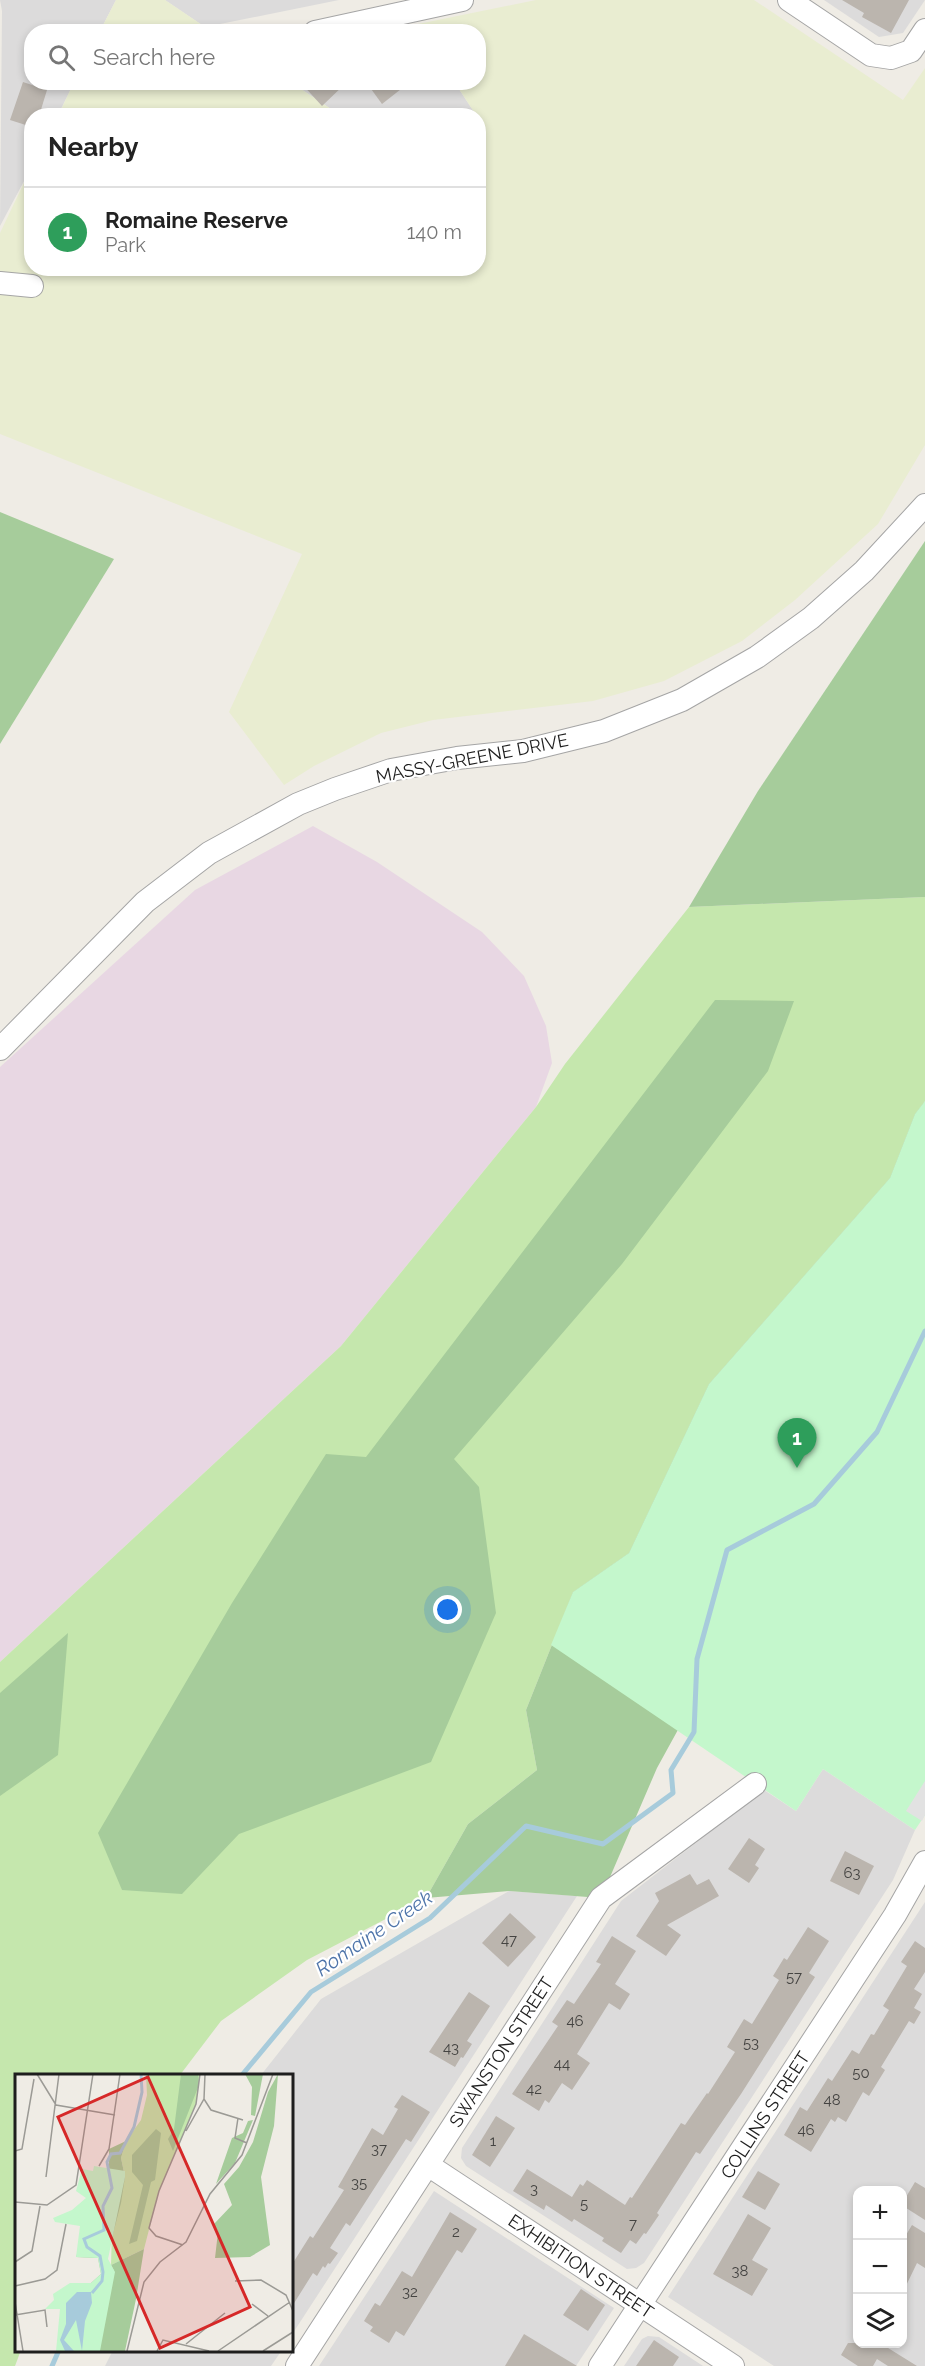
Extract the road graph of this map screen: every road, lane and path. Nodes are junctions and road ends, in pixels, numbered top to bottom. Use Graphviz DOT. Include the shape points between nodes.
graph roads {
  1 [pos="462,0"];
  2 [pos="789,0"];
  3 [pos="352,24"];
  4 [pos="925,30"];
  5 [pos="0,283"];
  6 [pos="32,286"];
  7 [pos="925,505"];
  8 [pos="0,1049"];
  9 [pos="754,1784"];
  10 [pos="925,1862"];
  11 [pos="428,2165"];
  12 [pos="641,2306"];
  13 [pos="297,2366"];
  14 [pos="600,2366"];
  15 [pos="734,2366"];
  1 -- 3 [label="street"];
  2 -- 4 [label="street" via="871,55 891,58 911,51"];
  5 -- 6 [label="street"];
  7 -- 8 [label="street, MASSY-GREENE DRIVE" via="864,571 811,618 757,657 682,700 604,731 524,751 391,770 298,804 209,853 145,902"];
  9 -- 11 [label="street, SWANSTON STREET" via="601,1898"];
  10 -- 12 [label="street, COLLINS STREET" via="895,1915"];
  11 -- 12 [label="street, EXHIBITION STREET"];
  11 -- 13 [label="street, SWANSTON STREET"];
  12 -- 14 [label="street, COLLINS STREET"];
  12 -- 15 [label="street, EXHIBITION STREET"];
}
